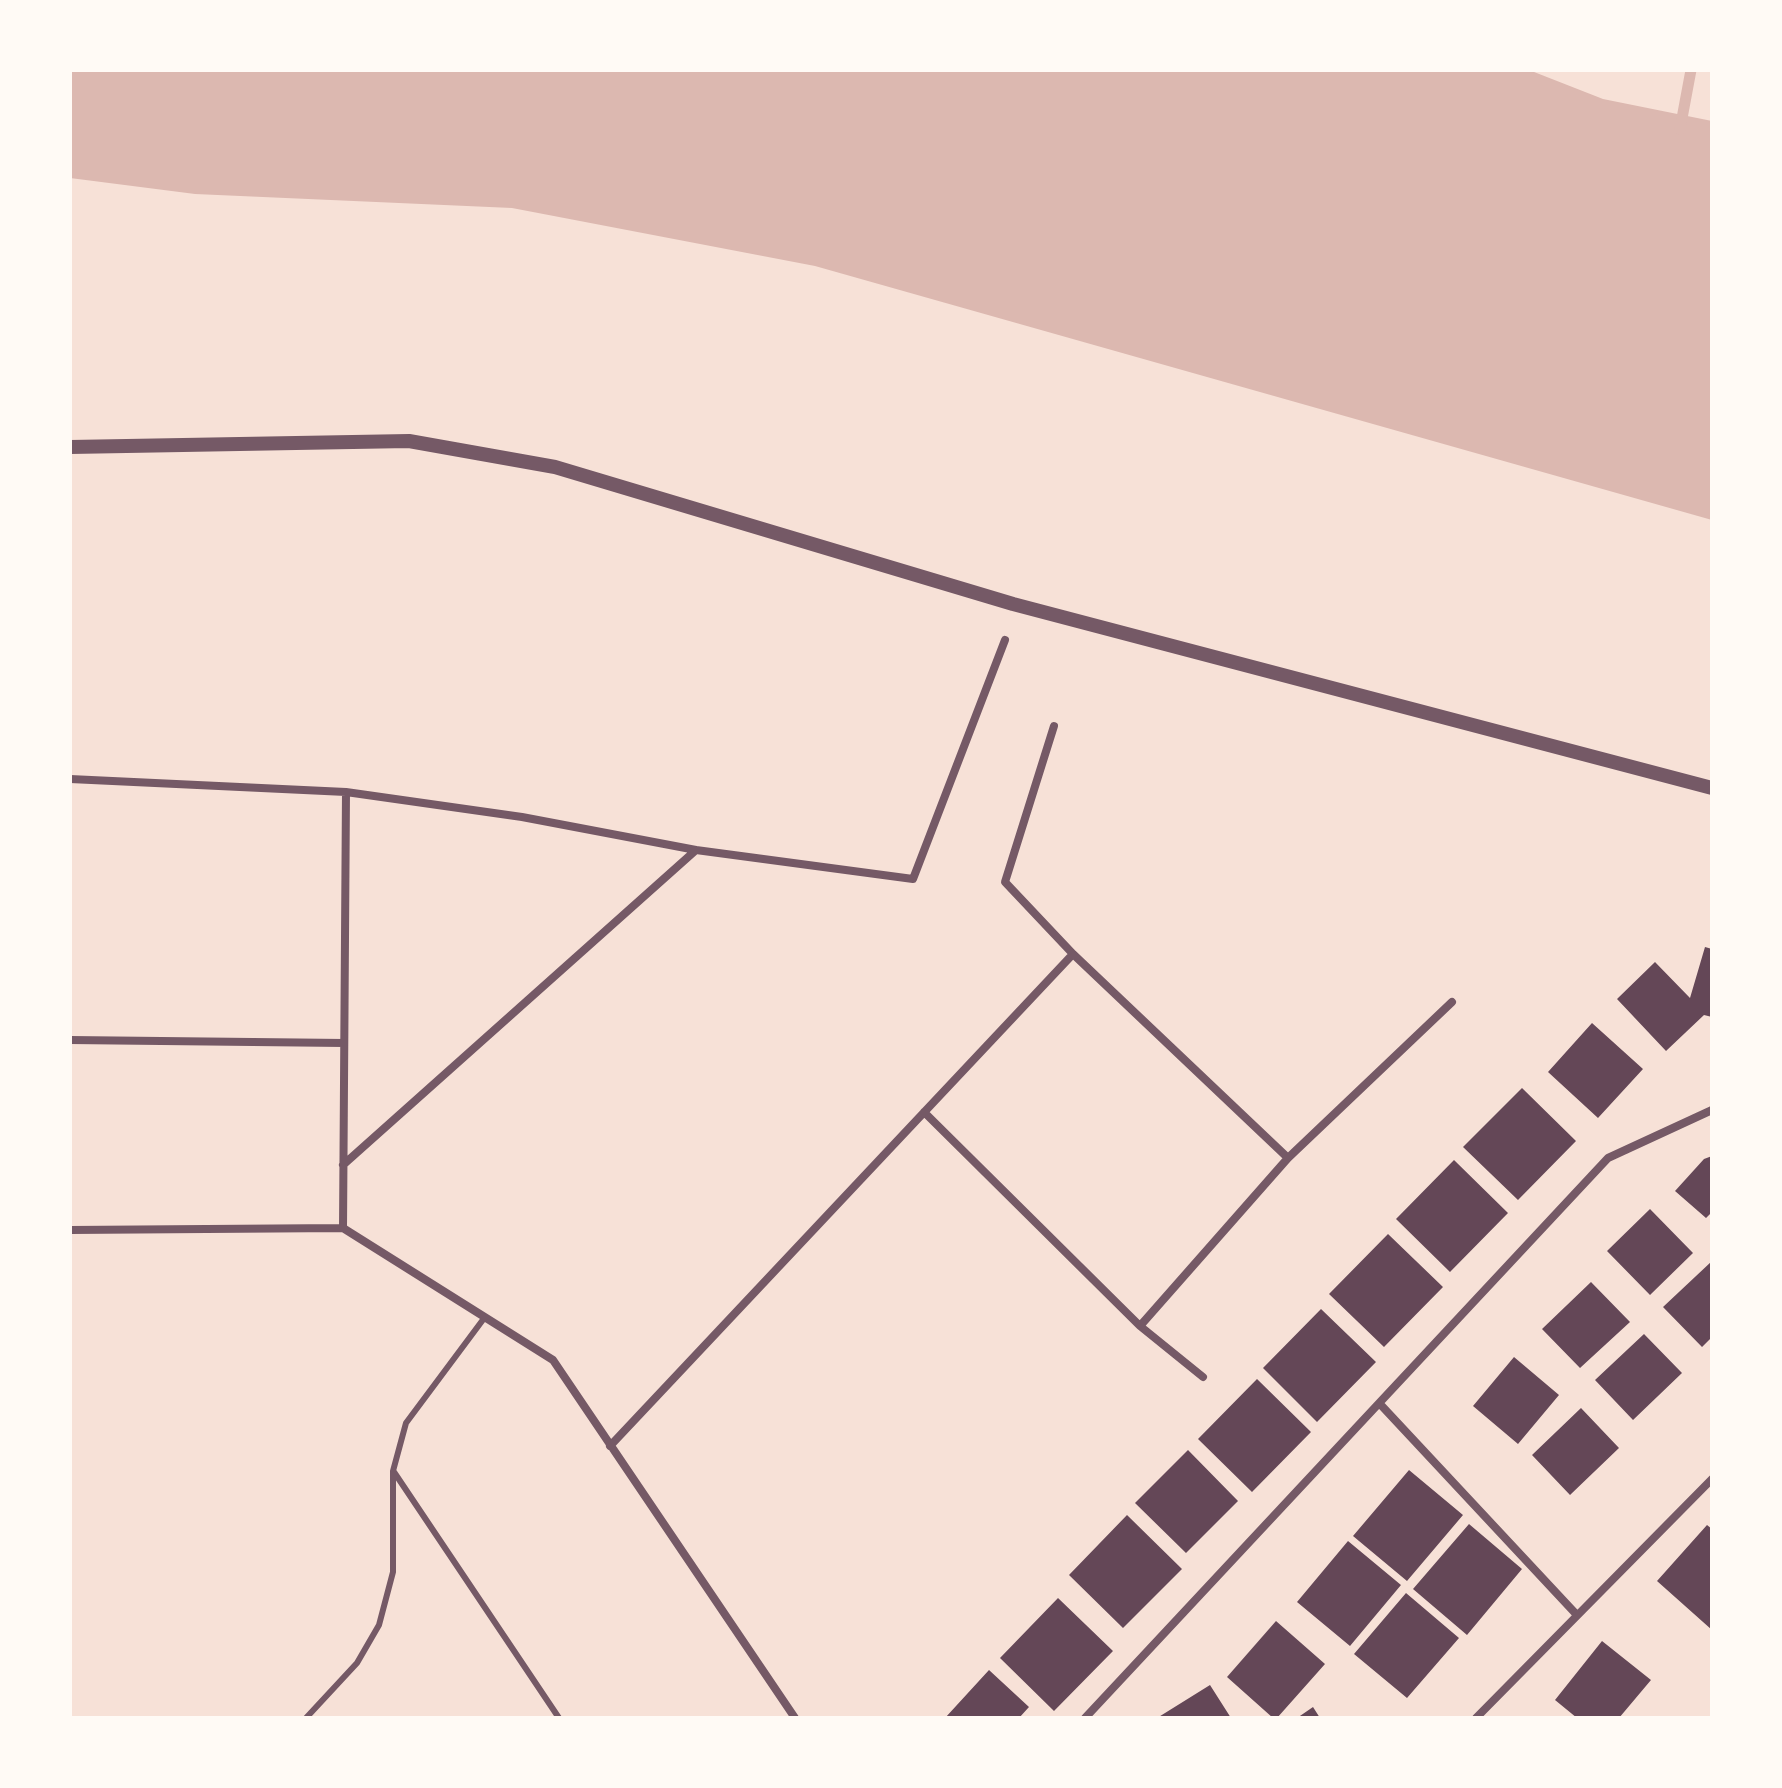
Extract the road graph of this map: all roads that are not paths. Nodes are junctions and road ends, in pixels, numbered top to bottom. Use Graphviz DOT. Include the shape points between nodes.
graph roads {
  1 [pos="70,447"];
  2 [pos="1005,640"];
  3 [pos="1054,726"];
  4 [pos="70,779"];
  5 [pos="1712,788"];
  6 [pos="346,792"];
  7 [pos="696,850"];
  8 [pos="1073,954"];
  9 [pos="1452,1002"];
  10 [pos="70,1040"];
  11 [pos="344,1043"];
  12 [pos="1712,1110"];
  13 [pos="924,1112"];
  14 [pos="1288,1158"];
  15 [pos="343,1165"];
  16 [pos="343,1228"];
  17 [pos="70,1230"];
  18 [pos="485,1317"];
  19 [pos="1140,1326"];
  20 [pos="1203,1377"];
  21 [pos="1380,1404"];
  22 [pos="610,1446"];
  23 [pos="393,1471"];
  24 [pos="1712,1479"];
  25 [pos="1576,1614"];
  26 [pos="306,1718"];
  27 [pos="559,1718"];
  28 [pos="795,1718"];
  29 [pos="1085,1718"];
  30 [pos="1476,1718"];
  1 -- 5 [label="street" via="409,441 555,467 1013,604"];
  2 -- 7 [label="street" via="913,879"];
  3 -- 8 [label="street" via="1005,882"];
  4 -- 6 [label="street"];
  6 -- 7 [label="street" via="522,817"];
  6 -- 11 [label="street"];
  7 -- 15 [label="street"];
  8 -- 13 [label="street"];
  8 -- 14 [label="street"];
  9 -- 14 [label="street"];
  10 -- 11 [label="street"];
  11 -- 15 [label="street"];
  12 -- 21 [label="street" via="1608,1158"];
  13 -- 19 [label="street"];
  13 -- 22 [label="street"];
  14 -- 19 [label="street"];
  15 -- 16 [label="street"];
  16 -- 17 [label="street"];
  16 -- 18 [label="street"];
  18 -- 22 [label="street" via="553,1360"];
  18 -- 23 [label="lane" via="406,1423"];
  19 -- 20 [label="street"];
  21 -- 25 [label="street"];
  21 -- 29 [label="street"];
  22 -- 28 [label="street"];
  23 -- 26 [label="lane" via="393,1572 379,1625 357,1663"];
  23 -- 27 [label="lane"];
  24 -- 25 [label="street"];
  25 -- 30 [label="street"];
}
